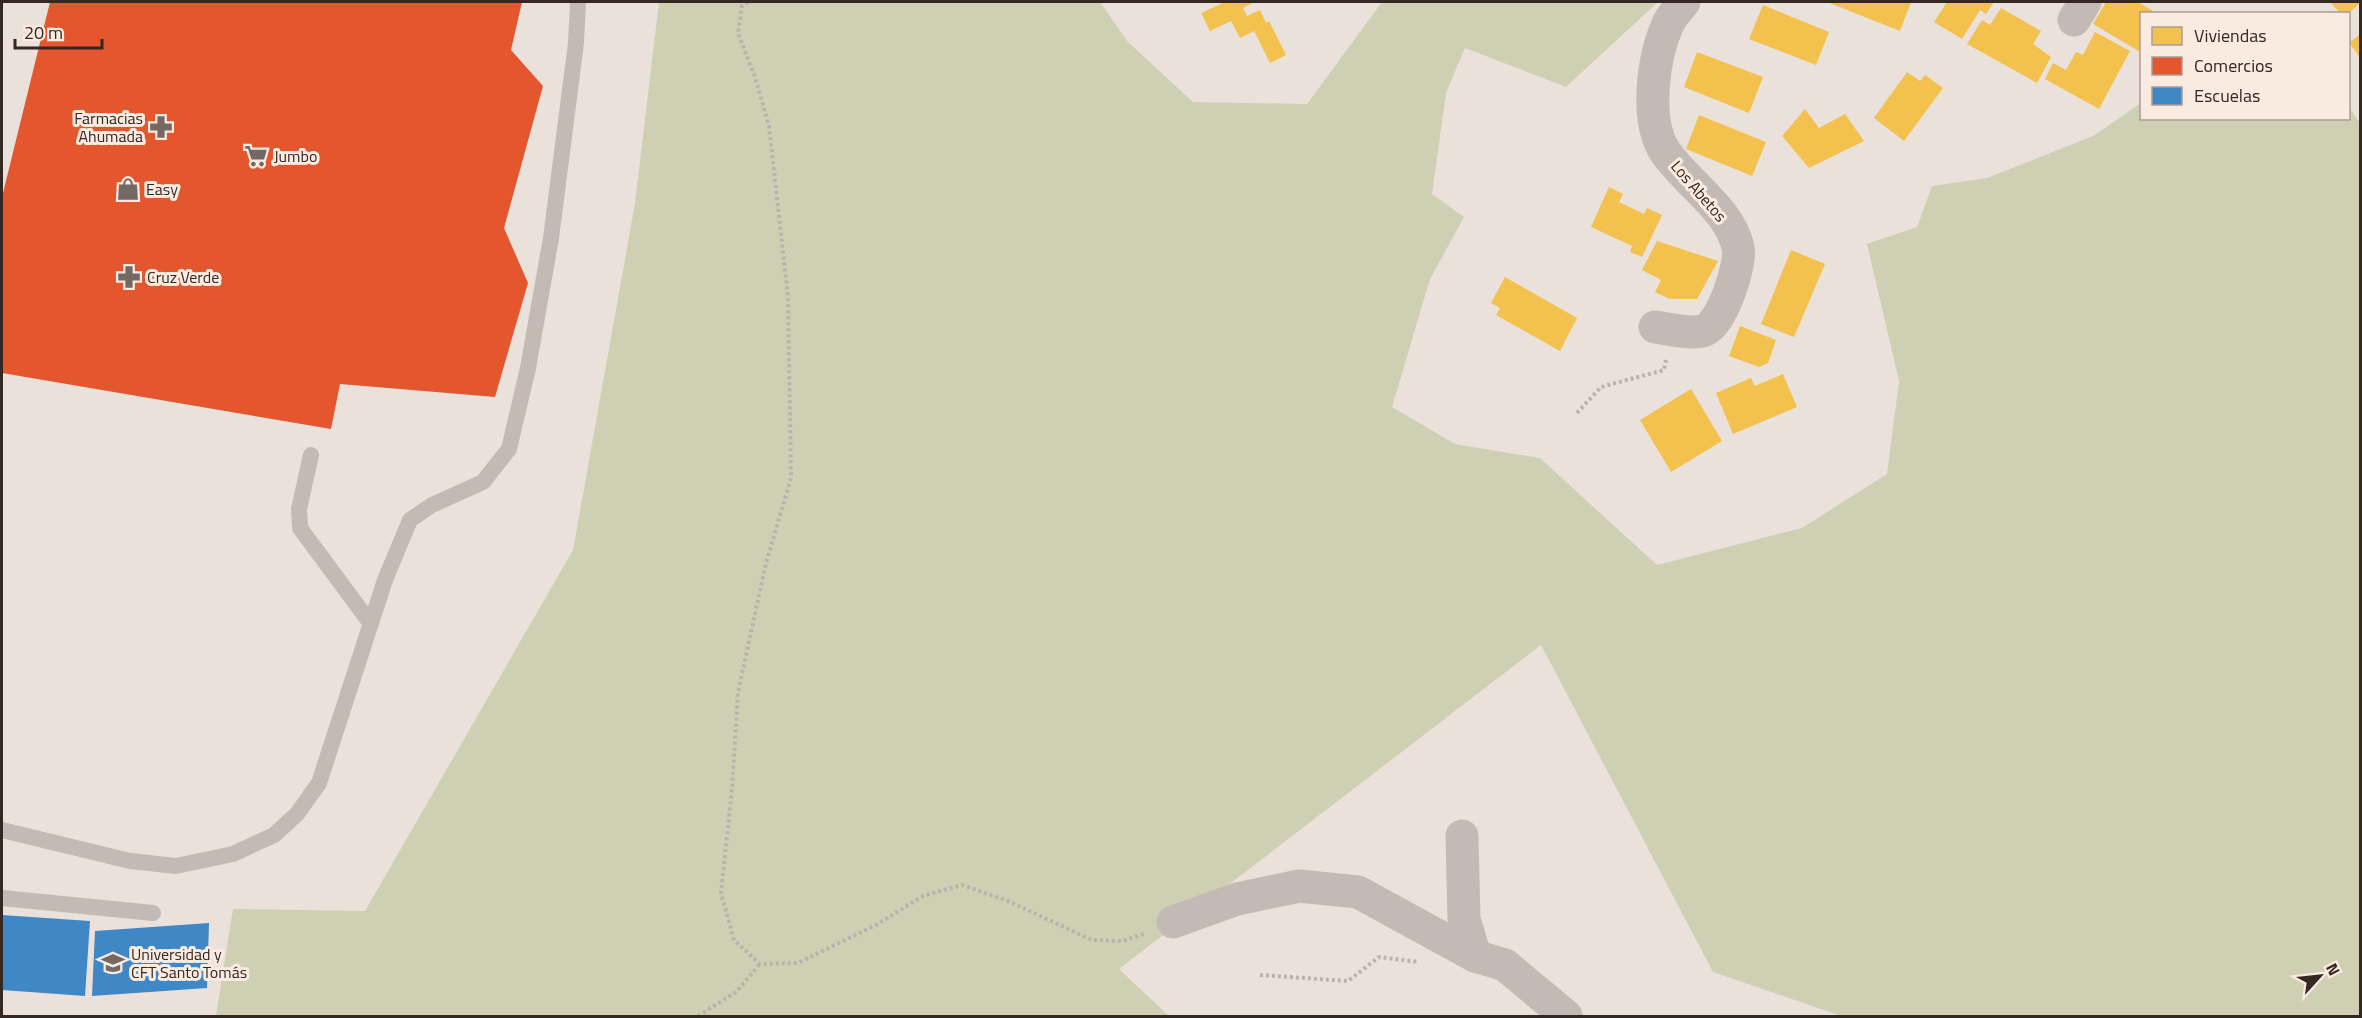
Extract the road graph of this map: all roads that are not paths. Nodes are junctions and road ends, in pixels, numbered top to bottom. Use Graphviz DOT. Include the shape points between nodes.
graph roads {
  1 [pos="578,2"];
  2 [pos="1684,2"];
  3 [pos="1661,342"];
  4 [pos="311,455"];
  5 [pos="371,624"];
  6 [pos="2,830"];
  7 [pos="1462,837"];
  8 [pos="2,898"];
  9 [pos="153,913"];
  10 [pos="1173,922"];
  11 [pos="1475,956"];
  12 [pos="1566,1017"];
  1 -- 5 [label="lane" via="551,238 509,449 483,482 432,505 410,520"];
  2 -- 3 [label="street, Los Abetos" via="1668,22 1658,56 1652,94 1656,125 1665,151 1729,226 1738,248 1738,262 1716,320 1705,330 1682,331"];
  4 -- 5 [label="lane" via="299,509 300,528"];
  5 -- 6 [label="lane" via="319,783 297,814 274,835 233,854 176,866 130,861"];
  7 -- 11 [label="street" via="1464,919"];
  8 -- 9 [label="lane"];
  10 -- 11 [label="street" via="1237,899 1299,886 1358,892"];
  11 -- 12 [label="street" via="1505,965"];
}
